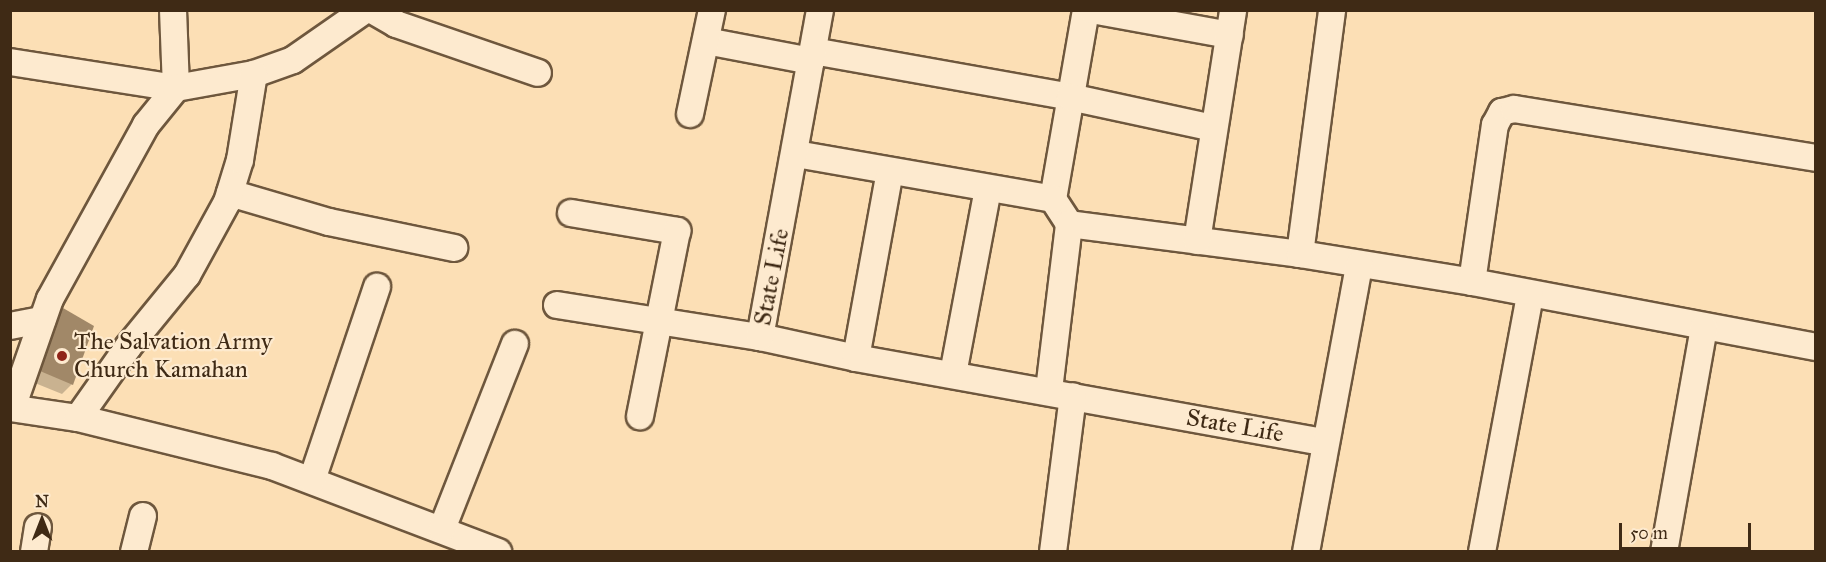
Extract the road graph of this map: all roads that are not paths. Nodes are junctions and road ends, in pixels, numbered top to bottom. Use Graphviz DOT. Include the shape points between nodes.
graph roads {
  1 [pos="173,10"];
  2 [pos="364,10"];
  3 [pos="372,10"];
  4 [pos="712,10"];
  5 [pos="820,10"];
  6 [pos="1086,10"];
  7 [pos="1092,10"];
  8 [pos="1332,10"];
  9 [pos="1231,22"];
  10 [pos="706,41"];
  11 [pos="812,56"];
  12 [pos="10,62"];
  13 [pos="538,73"];
  14 [pos="254,74"];
  15 [pos="176,88"];
  16 [pos="1070,98"];
  17 [pos="690,114"];
  18 [pos="1213,128"];
  19 [pos="796,154"];
  20 [pos="1815,158"];
  21 [pos="891,171"];
  22 [pos="988,189"];
  23 [pos="230,193"];
  24 [pos="1053,199"];
  25 [pos="571,213"];
  26 [pos="1069,224"];
  27 [pos="1197,241"];
  28 [pos="454,248"];
  29 [pos="1300,254"];
  30 [pos="1359,265"];
  31 [pos="1472,282"];
  32 [pos="377,286"];
  33 [pos="1530,295"];
  34 [pos="557,305"];
  35 [pos="42,320"];
  36 [pos="659,320"];
  37 [pos="10,326"];
  38 [pos="1704,328"];
  39 [pos="760,337"];
  40 [pos="515,344"];
  41 [pos="1815,347"];
  42 [pos="856,358"];
  43 [pos="953,374"];
  44 [pos="1061,393"];
  45 [pos="11,408"];
  46 [pos="640,416"];
  47 [pos="78,418"];
  48 [pos="1325,442"];
  49 [pos="312,480"];
  50 [pos="143,516"];
  51 [pos="442,529"];
  52 [pos="134,552"];
  53 [pos="498,552"];
  54 [pos="1053,552"];
  55 [pos="1306,552"];
  56 [pos="1482,552"];
  57 [pos="1664,552"];
  1 -- 15 [label="street"];
  2 -- 14 [label="street" via="293,60"];
  3 -- 13 [label="street" via="396,24"];
  4 -- 10 [label="street"];
  5 -- 11 [label="street, State Life"];
  6 -- 16 [label="street"];
  7 -- 9 [label="street"];
  8 -- 29 [label="street"];
  9 -- 18 [label="street"];
  10 -- 11 [label="street"];
  10 -- 17 [label="street"];
  11 -- 16 [label="street"];
  11 -- 19 [label="street, State Life"];
  12 -- 15 [label="street"];
  14 -- 15 [label="street"];
  14 -- 23 [label="street" via="240,160"];
  15 -- 35 [label="street" via="146,124"];
  16 -- 18 [label="street"];
  16 -- 24 [label="street"];
  18 -- 27 [label="street"];
  19 -- 21 [label="street"];
  19 -- 39 [label="street, State Life"];
  20 -- 31 [label="street" via="1514,109 1502,112 1495,124"];
  21 -- 22 [label="street"];
  21 -- 42 [label="street"];
  22 -- 24 [label="street"];
  22 -- 43 [label="street"];
  23 -- 28 [label="street" via="329,222"];
  23 -- 47 [label="street" via="187,274 128,346"];
  24 -- 26 [label="street"];
  25 -- 36 [label="street" via="677,231"];
  26 -- 27 [label="street"];
  26 -- 44 [label="street"];
  27 -- 29 [label="street"];
  29 -- 30 [label="street"];
  30 -- 31 [label="street"];
  30 -- 48 [label="street"];
  31 -- 33 [label="street"];
  32 -- 49 [label="street"];
  33 -- 38 [label="street"];
  33 -- 56 [label="street"];
  34 -- 36 [label="street"];
  35 -- 37 [label="street"];
  35 -- 45 [label="street"];
  36 -- 39 [label="street"];
  36 -- 46 [label="street"];
  38 -- 41 [label="street"];
  38 -- 57 [label="street"];
  39 -- 42 [label="street, State Life"];
  40 -- 51 [label="street"];
  42 -- 43 [label="street, State Life"];
  43 -- 44 [label="street, State Life"];
  44 -- 48 [label="street, State Life"];
  44 -- 54 [label="street"];
  45 -- 47 [label="street"];
  47 -- 49 [label="street" via="272,466"];
  48 -- 55 [label="street"];
  49 -- 51 [label="street"];
  50 -- 52 [label="street"];
  51 -- 53 [label="street"];
}
